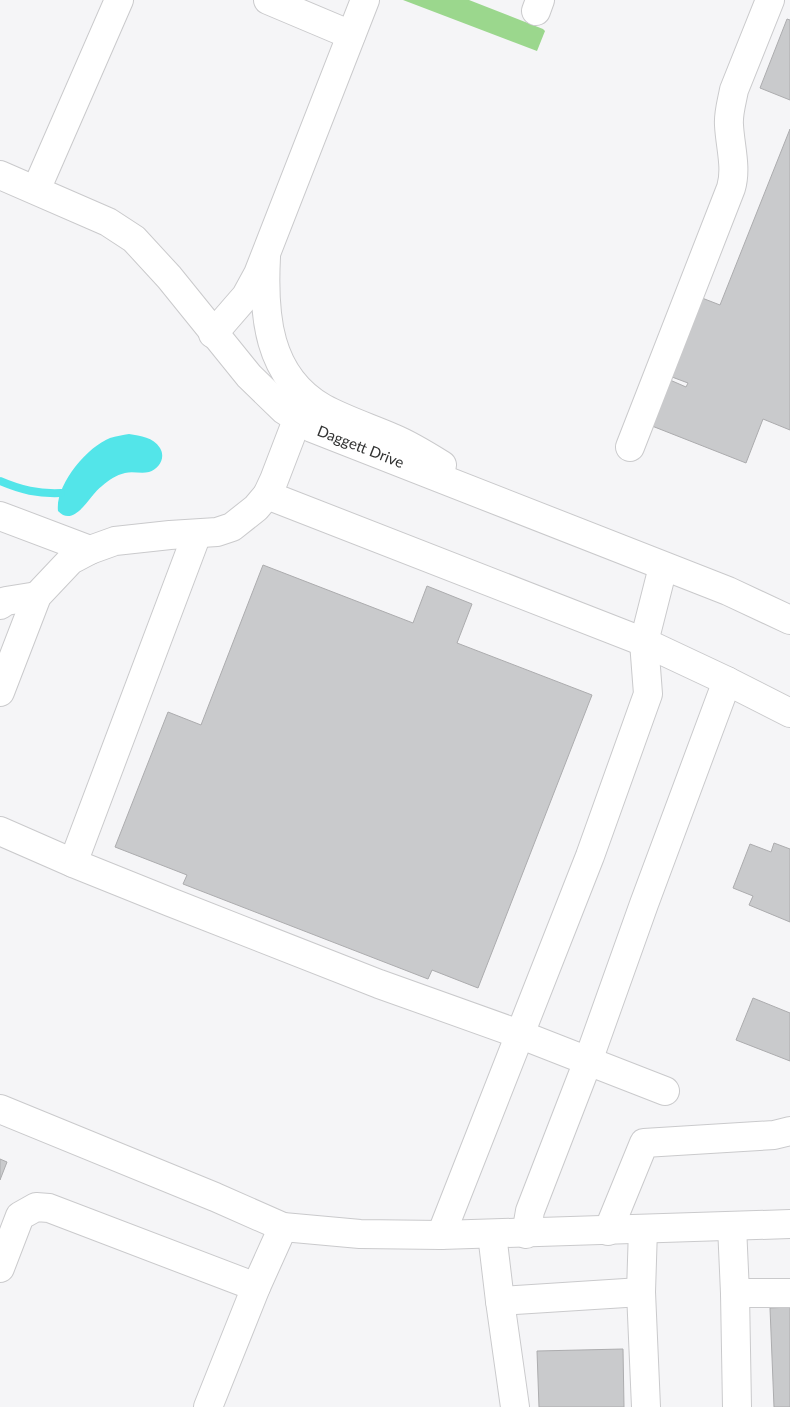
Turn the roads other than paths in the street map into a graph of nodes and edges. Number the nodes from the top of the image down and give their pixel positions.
1 (119, 0) edge
2 (268, 0) edge
3 (365, 0) edge
4 (770, 0) edge
5 (351, 35) junction
6 (0, 175) edge
7 (36, 190) junction
8 (266, 257) junction
9 (213, 334) junction
10 (297, 420) junction
11 (630, 447) dead end
12 (267, 495) junction
13 (0, 516) edge
14 (538, 517) junction
15 (197, 534) junction
16 (90, 550) junction
17 (664, 567) junction
18 (37, 596) junction
19 (0, 605) edge
20 (790, 620) edge
21 (644, 642) junction
22 (727, 681) junction
23 (0, 692) edge
24 (790, 712) edge
25 (0, 831) edge
26 (73, 863) junction
27 (519, 1034) junction
28 (588, 1062) junction
29 (665, 1091) dead end
30 (0, 1109) edge
31 (790, 1131) edge
32 (790, 1224) edge
33 (732, 1226) junction
34 (283, 1227) junction
35 (643, 1229) junction
36 (608, 1231) junction
37 (492, 1234) junction
38 (526, 1234) junction
39 (440, 1235) junction
40 (0, 1268) edge
41 (256, 1287) junction
42 (641, 1292) junction
43 (790, 1293) edge
44 (735, 1294) junction
45 (500, 1301) junction
46 (208, 1407) edge
47 (515, 1407) edge
48 (646, 1407) edge
49 (737, 1407) edge

1 - 7 street
2 - 5 street
3 - 5 street
4 - 11 street
5 - 8 street
6 - 7 street, Daggett Drive
7 - 9 street, Daggett Drive
8 - 9 street
8 - 14 street
9 - 10 street, Daggett Drive
10 - 12 street
10 - 14 street, Daggett Drive
12 - 15 street
12 - 21 street
13 - 16 street
14 - 17 street, Daggett Drive
15 - 16 street
15 - 26 street
16 - 18 street
17 - 20 street, Daggett Drive
17 - 21 street
18 - 19 street
18 - 23 street
21 - 22 street
21 - 27 street
22 - 24 street
22 - 28 street
25 - 26 street
26 - 27 street
27 - 28 street
27 - 39 street
28 - 29 street
28 - 38 street
30 - 34 street
31 - 36 street
32 - 33 street
33 - 35 street
33 - 44 street
34 - 39 street
34 - 41 street
35 - 36 street
35 - 42 street
36 - 38 street
37 - 38 street
37 - 39 street
37 - 45 street
40 - 41 street
41 - 46 street
42 - 45 street
42 - 48 street
43 - 44 street
44 - 49 street
45 - 47 street

